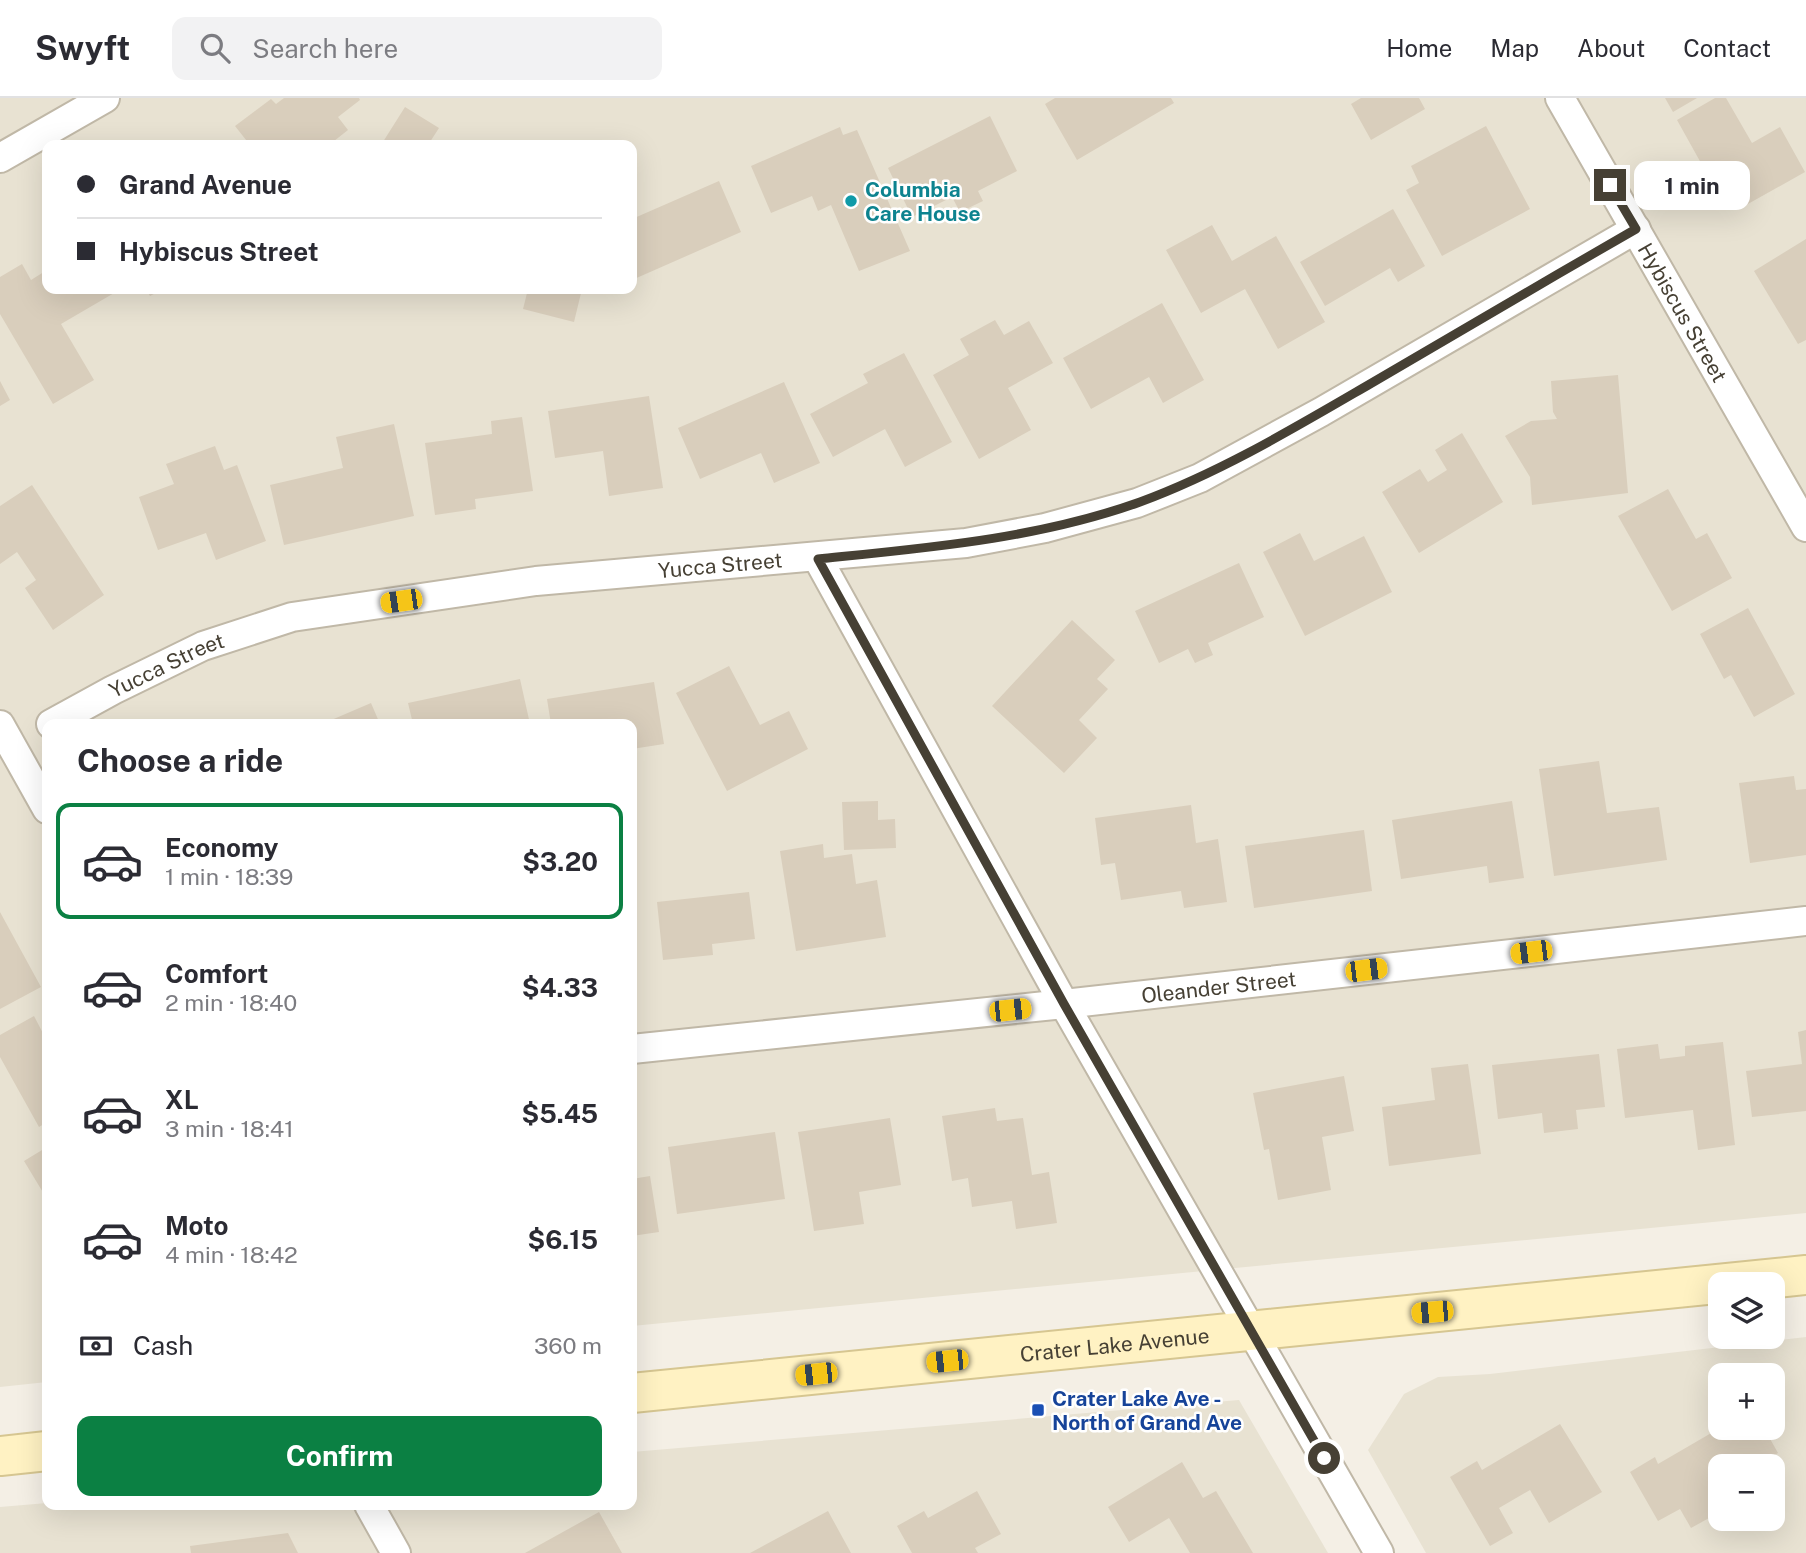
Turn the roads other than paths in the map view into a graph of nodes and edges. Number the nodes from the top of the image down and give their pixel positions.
1 (105, 98) edge
2 (1560, 98) edge
3 (0, 158) edge
4 (1636, 229) junction
5 (1806, 527) edge
6 (818, 559) junction
7 (61, 719) edge
8 (42, 728) edge
9 (6, 736) edge
10 (42, 799) edge
11 (1806, 921) edge
12 (1064, 1004) junction
13 (637, 1048) edge
14 (1806, 1275) edge
15 (1250, 1331) junction
16 (637, 1392) edge
17 (42, 1452) edge
18 (0, 1456) edge
19 (372, 1510) edge
20 (396, 1553) edge
21 (1379, 1553) edge

1 - 3 street
2 - 4 street, Hybiscus Street
4 - 5 street, Hybiscus Street
4 - 6 street, Yucca Street
6 - 7 street, Yucca Street
6 - 12 street
8 - 9 street, Yucca Street
9 - 10 street
11 - 12 street, Oleander Street
12 - 13 street, Oleander Street
12 - 15 street
14 - 15 main road, Crater Lake Avenue
15 - 16 main road, Crater Lake Avenue
15 - 21 street
17 - 18 main road
19 - 20 street

